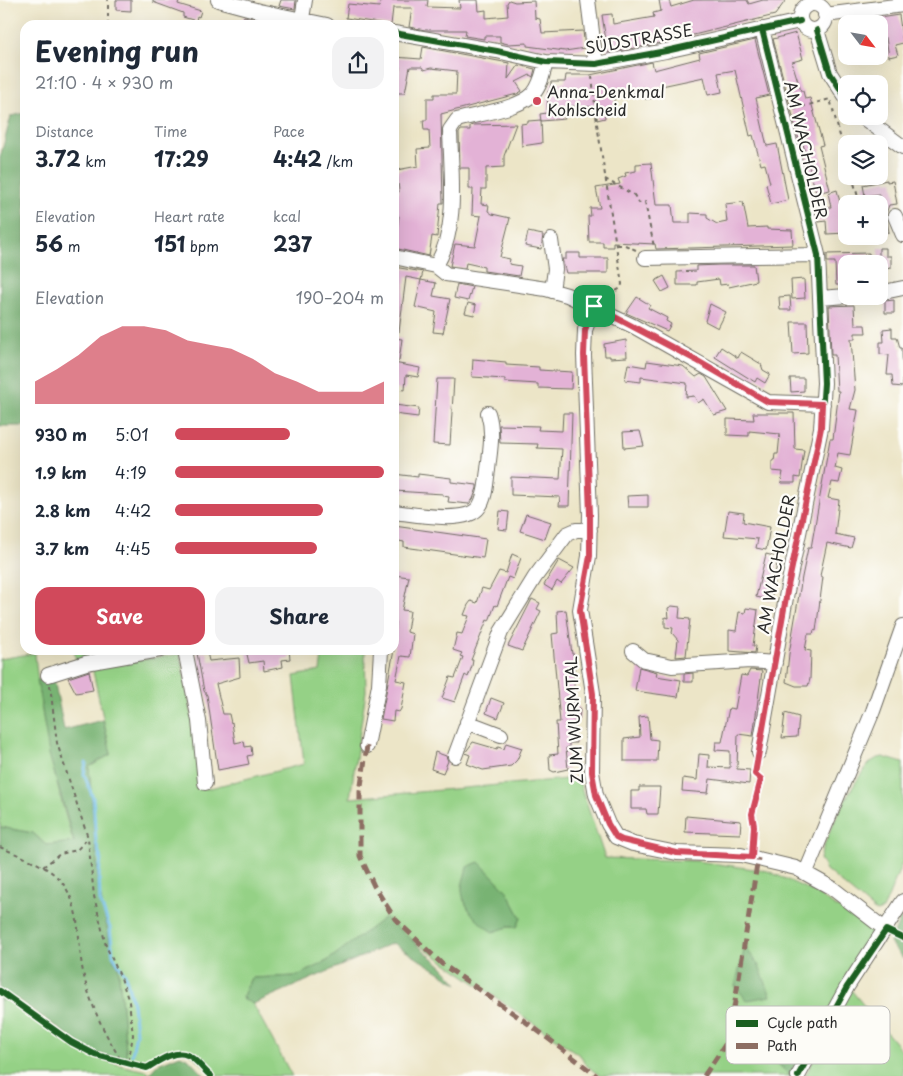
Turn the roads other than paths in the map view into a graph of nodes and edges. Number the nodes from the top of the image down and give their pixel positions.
1 (218, 0) edge
2 (305, 0) edge
3 (588, 0) edge
4 (807, 3) edge
5 (903, 5) edge
6 (826, 15) junction
7 (293, 20) edge
8 (301, 20) edge
9 (800, 21) junction
10 (762, 29) junction
11 (817, 30) junction
12 (399, 34) edge
13 (546, 62) junction
14 (596, 64) junction
15 (838, 86) edge
16 (873, 125) edge
17 (903, 147) edge
18 (895, 216) dead end
19 (903, 235) edge
20 (551, 240) dead end
21 (818, 255) junction
22 (399, 258) edge
23 (652, 258) road end
24 (436, 266) junction
25 (903, 288) edge
26 (552, 291) junction
27 (888, 291) edge
28 (838, 297) edge
29 (821, 298) junction
30 (594, 306) junction
31 (822, 404) junction
32 (488, 413) dead end
33 (399, 512) edge
34 (590, 530) junction
35 (903, 626) edge
36 (633, 651) dead end
37 (132, 655) edge
38 (186, 655) edge
39 (381, 655) edge
40 (775, 663) junction
41 (48, 676) road end
42 (467, 722) junction
43 (501, 735) dead end
44 (367, 746) dead end
45 (759, 752) road end
46 (455, 756) dead end
47 (205, 783) dead end
48 (806, 872) junction
49 (903, 901) edge
50 (886, 930) junction
51 (837, 1006) edge
52 (805, 1064) edge
53 (798, 1076) edge

1 - 7 street
2 - 8 street
3 - 14 street
4 - 6 street
4 - 9 street
5 - 6 street
6 - 11 street
9 - 10 street, SÜDSTRASSE
9 - 11 street
10 - 14 street, SÜDSTRASSE
10 - 21 street, AM WACHOLDER
11 - 15 street
12 - 13 street, SÜDSTRASSE
13 - 14 street, SÜDSTRASSE
13 - 24 street
16 - 17 street
18 - 19 street
20 - 26 street
21 - 23 street
21 - 29 street, AM WACHOLDER
22 - 24 street
24 - 26 street
25 - 27 street
26 - 30 street
28 - 29 street
29 - 31 street, AM WACHOLDER
30 - 31 street
30 - 34 street, ZUM WURMTAL
31 - 40 street, AM WACHOLDER
32 - 33 street
34 - 42 street
34 - 48 street, ZUM WURMTAL
35 - 48 street
36 - 40 street
37 - 41 street
38 - 47 street
39 - 44 street
40 - 45 street, AM WACHOLDER
42 - 43 street
42 - 46 street
48 - 50 street, ZUM WURMTAL
49 - 50 street
50 - 51 street
52 - 53 street

